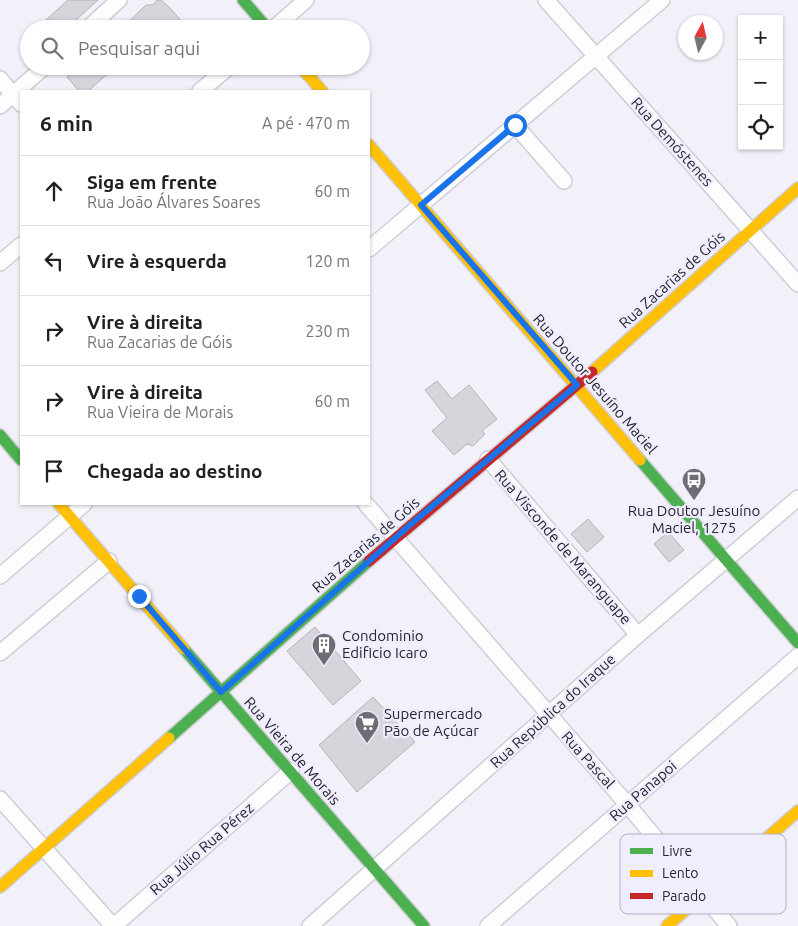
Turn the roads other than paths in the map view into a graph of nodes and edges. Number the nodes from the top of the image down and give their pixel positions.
1 (119, 0) edge
2 (243, 0) edge
3 (306, 0) edge
4 (546, 0) edge
5 (662, 0) edge
6 (97, 20) edge
7 (260, 20) edge
8 (283, 20) edge
9 (596, 57) junction
10 (37, 75) edge
11 (219, 75) edge
12 (308, 75) edge
13 (0, 79) edge
14 (25, 90) edge
15 (201, 90) edge
16 (321, 90) edge
17 (17, 99) edge
18 (0, 106) edge
19 (515, 125) junction
20 (370, 146) edge
21 (564, 181) dead end
22 (798, 188) edge
23 (421, 205) junction
24 (750, 230) junction
25 (20, 246) edge
26 (370, 248) edge
27 (0, 263) edge
28 (798, 284) edge
29 (577, 385) junction
30 (0, 435) edge
31 (20, 459) edge
32 (488, 459) junction
33 (798, 498) edge
34 (60, 505) edge
35 (83, 505) edge
36 (367, 505) edge
37 (70, 516) junction
38 (396, 538) junction
39 (725, 560) junction
40 (109, 561) junction
41 (0, 576) edge
42 (638, 635) junction
43 (798, 643) edge
44 (0, 653) edge
45 (798, 656) edge
46 (221, 692) junction
47 (548, 716) junction
48 (291, 771) junction
49 (0, 799) edge
50 (627, 804) junction
51 (796, 816) edge
52 (652, 834) edge
53 (775, 834) edge
54 (44, 848) junction
55 (375, 869) junction
56 (0, 887) edge
57 (680, 914) edge
58 (720, 914) edge
59 (113, 926) edge
60 (310, 926) edge
61 (424, 926) edge
62 (488, 926) edge
63 (666, 926) edge
64 (730, 926) edge

1 - 6 street
2 - 7 street
3 - 8 street
4 - 9 street, Rua Demóstenes
5 - 9 street
9 - 19 street
9 - 24 street, Rua Demóstenes
10 - 14 street
11 - 15 street
12 - 16 street
13 - 17 street
17 - 18 street
19 - 21 street
19 - 23 street
20 - 23 street, Rua Doutor Jesuíno Maciel
22 - 24 street, Rua Zacarias de Góis
23 - 26 street
23 - 29 street, Rua Doutor Jesuíno Maciel
24 - 28 street, Rua Demóstenes
24 - 29 street, Rua Zacarias de Góis
25 - 27 street
29 - 32 street, Rua Zacarias de Góis
29 - 39 street, Rua Doutor Jesuíno Maciel
30 - 31 street
32 - 38 street, Rua Zacarias de Góis
32 - 42 street, Rua Visconde de Maranguape
33 - 39 street, Rua República do Iraque
34 - 37 street, Rua Vieira de Morais
35 - 37 street
36 - 38 street, Rua Pascal
37 - 40 street, Rua Vieira de Morais
37 - 41 street
38 - 46 street, Rua Zacarias de Góis
38 - 47 street, Rua Pascal
39 - 42 street, Rua República do Iraque
39 - 43 street, Rua Doutor Jesuíno Maciel
40 - 44 street
40 - 46 street, Rua Vieira de Morais
42 - 47 street, Rua República do Iraque
45 - 50 street, Rua Panapoi
46 - 48 street, Rua Vieira de Morais
46 - 54 street, Rua Zacarias de Góis
47 - 50 street, Rua Pascal
47 - 55 street, Rua República do Iraque
48 - 55 street, Rua Vieira de Morais
48 - 59 street, Rua Júlio Rua Pérez
49 - 54 street
50 - 52 street, Rua Pascal
50 - 62 street, Rua Panapoi
51 - 53 street
54 - 56 street, Rua Zacarias de Góis
54 - 59 street
55 - 60 street, Rua República do Iraque
55 - 61 street, Rua Vieira de Morais
57 - 63 street
58 - 64 street, Rua Pascal

